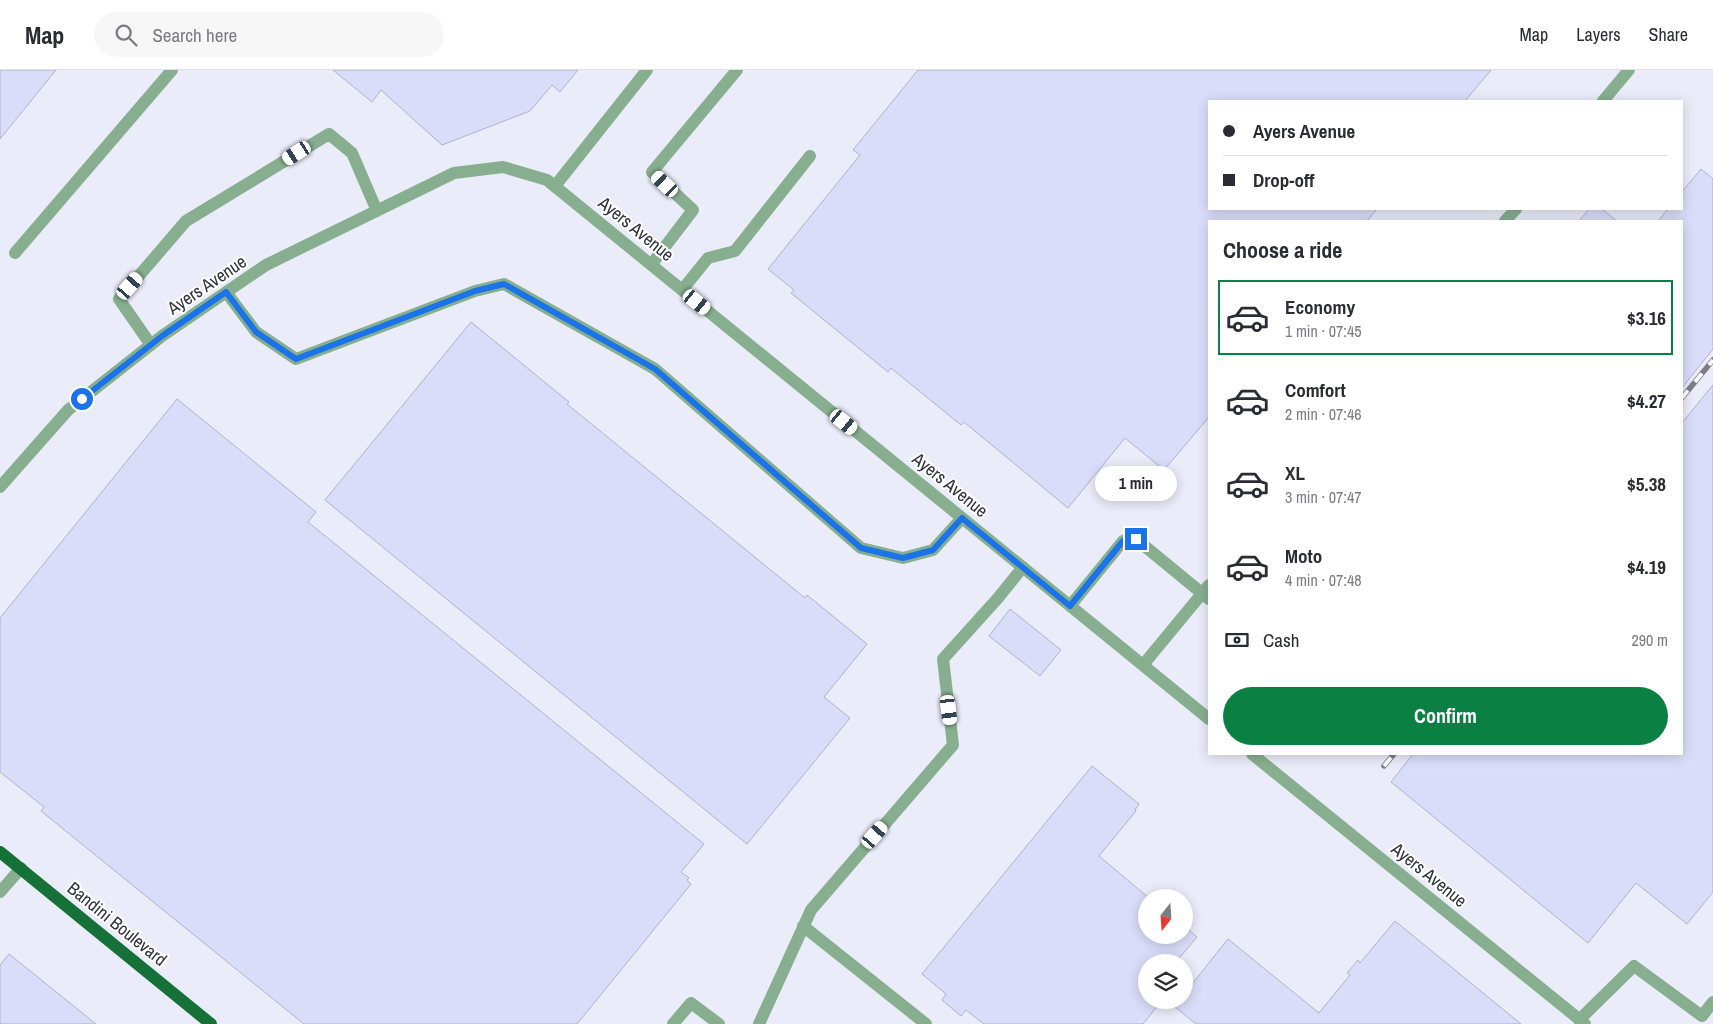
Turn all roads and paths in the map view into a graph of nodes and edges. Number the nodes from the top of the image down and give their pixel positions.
1 (172, 70) edge
2 (647, 70) edge
3 (737, 70) edge
4 (1629, 70) edge
5 (1604, 100) edge
6 (810, 156) dead end
7 (554, 186) junction
8 (1515, 210) edge
9 (377, 211) junction
10 (1506, 220) edge
11 (15, 253) dead end
12 (651, 265) junction
13 (682, 290) junction
14 (226, 292) junction
15 (151, 345) junction
16 (0, 487) edge
17 (962, 518) junction
18 (1023, 567) junction
19 (1206, 592) edge
20 (1070, 606) junction
21 (1143, 665) junction
22 (1208, 718) edge
23 (1253, 755) edge
24 (0, 852) edge
25 (21, 868) junction
26 (0, 892) edge
27 (803, 926) junction
28 (1713, 1002) edge
29 (1582, 1022) edge
30 (211, 1024) edge
31 (673, 1024) edge
32 (719, 1024) edge
33 (759, 1024) edge
34 (926, 1024) edge

1 - 11 street
2 - 7 street
3 - 12 street
4 - 5 street
6 - 13 street
7 - 9 street, Ayers Avenue
7 - 12 street, Ayers Avenue
8 - 10 street
9 - 14 street, Ayers Avenue
9 - 15 street
12 - 13 street, Ayers Avenue
13 - 17 street, Ayers Avenue
14 - 15 street, Ayers Avenue
14 - 17 street
15 - 16 street, Ayers Avenue
17 - 18 street, Ayers Avenue
18 - 20 street, Ayers Avenue
18 - 27 street
19 - 20 street
19 - 21 street
20 - 21 street, Ayers Avenue
21 - 22 street, Ayers Avenue
23 - 29 street, Ayers Avenue
24 - 25 main road, Bandini Boulevard
25 - 26 street
25 - 30 main road, Bandini Boulevard
27 - 33 street
27 - 34 street
28 - 29 street
31 - 32 street

